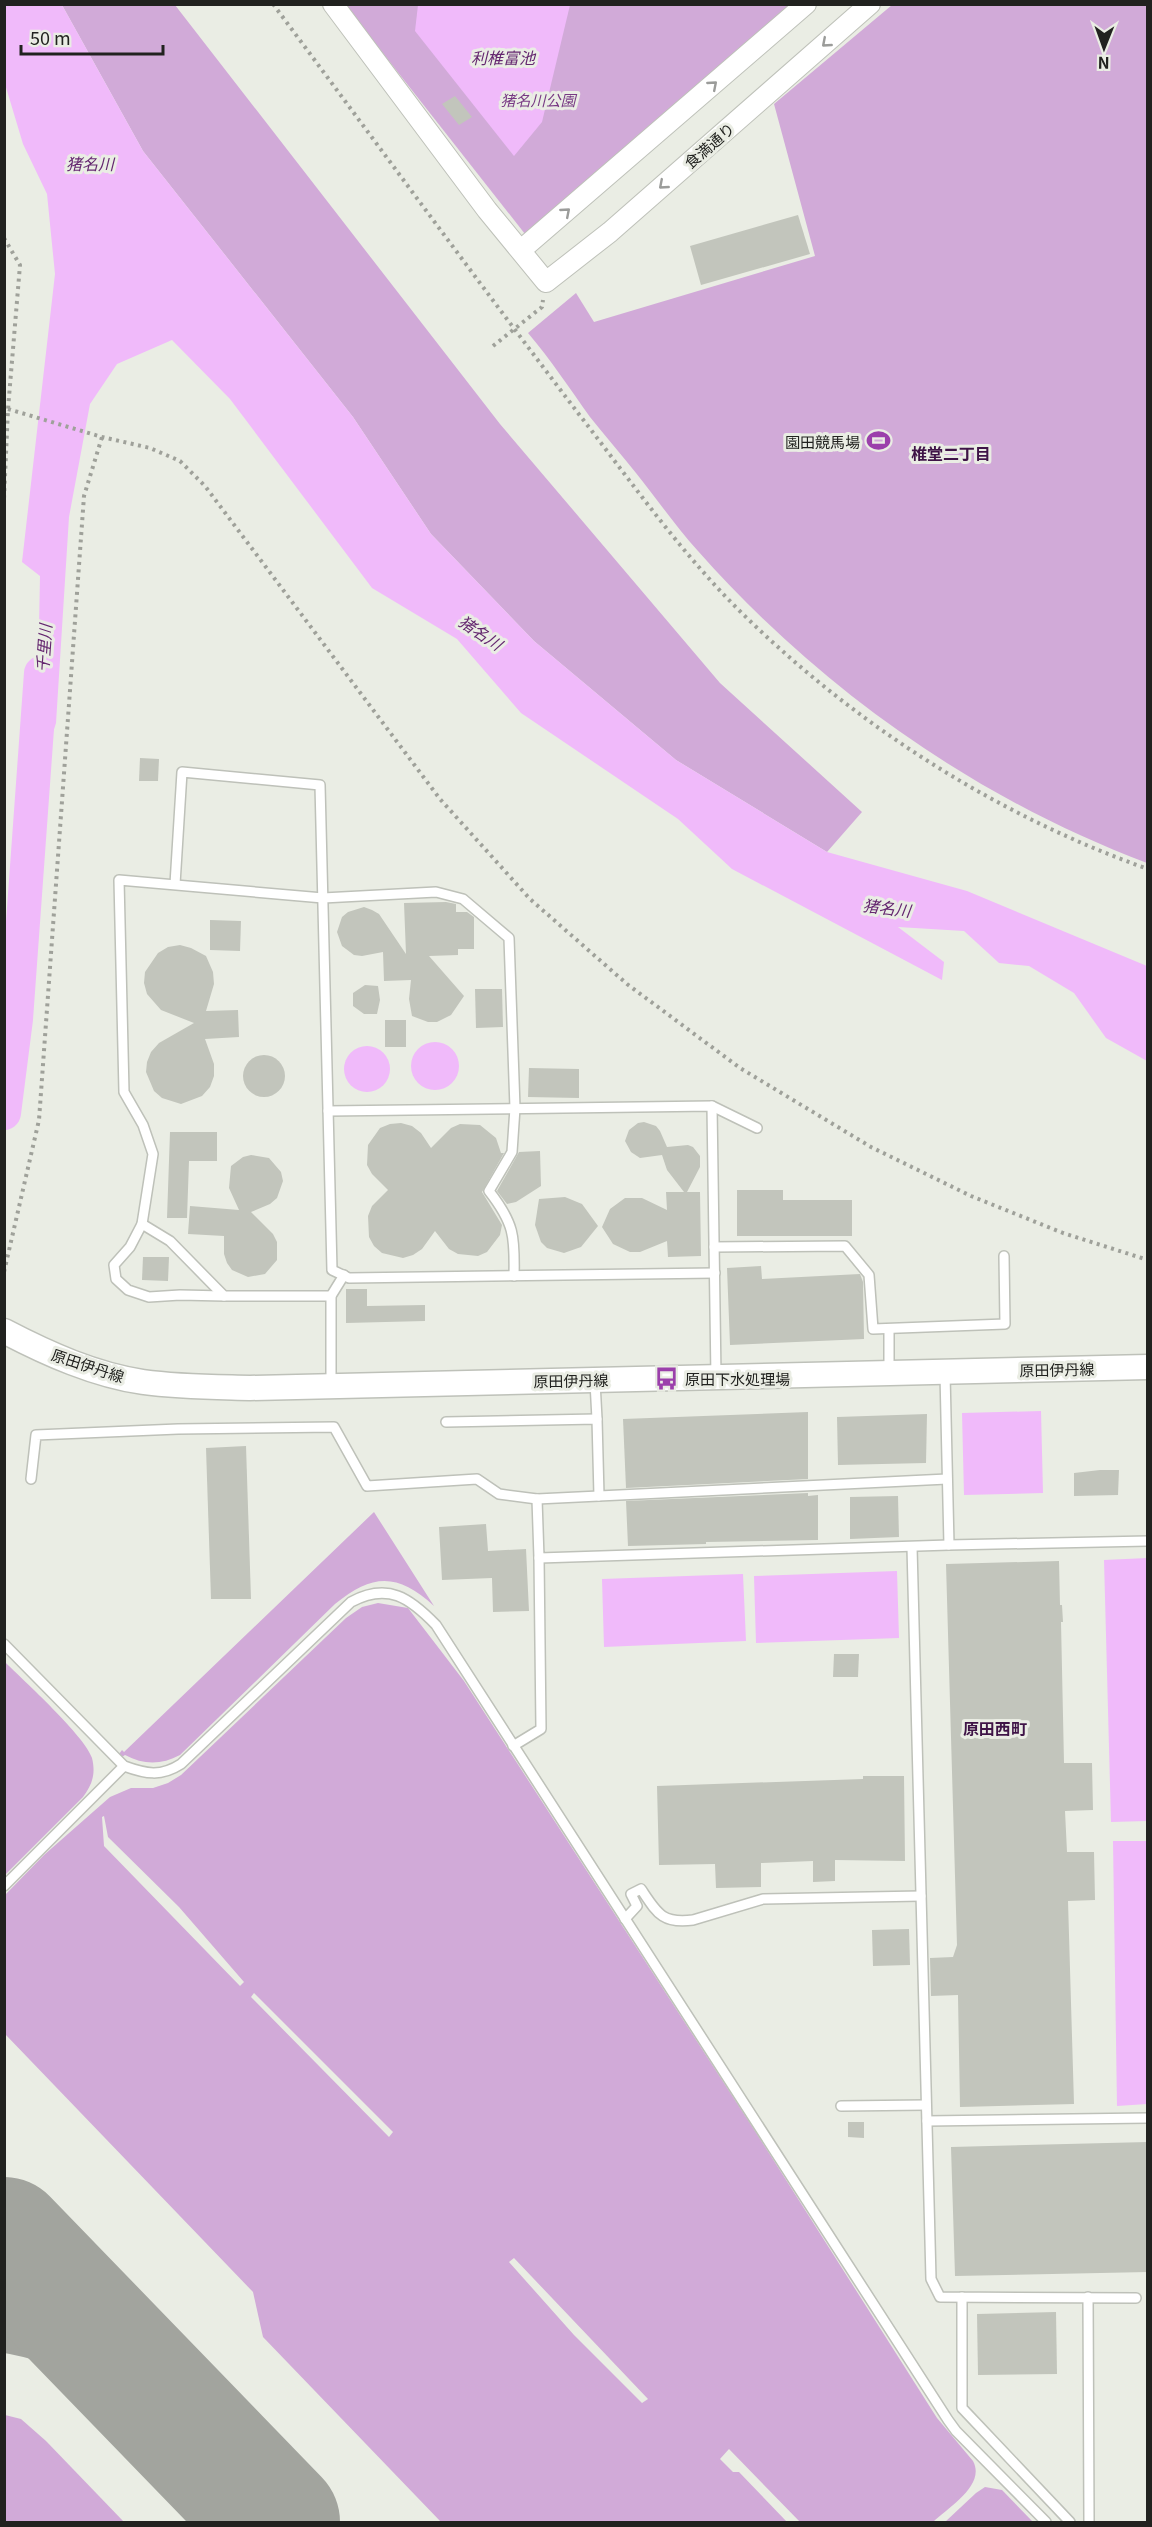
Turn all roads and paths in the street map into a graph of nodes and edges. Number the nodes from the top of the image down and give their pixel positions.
1 (273, 4) edge
2 (333, 4) edge
3 (806, 4) edge
4 (870, 4) edge
5 (4, 238) edge
6 (521, 250) junction
7 (542, 307) dead end
8 (514, 328) junction
9 (493, 346) dead end
10 (8, 409) junction
11 (102, 437) junction
12 (4, 499) edge
13 (1148, 869) edge
14 (175, 884) junction
15 (323, 898) junction
16 (712, 1106) junction
17 (515, 1108) junction
18 (328, 1111) junction
19 (757, 1128) dead end
20 (142, 1224) junction
21 (714, 1247) junction
22 (1004, 1256) dead end
23 (1148, 1260) edge
24 (4, 1272) edge
25 (715, 1274) junction
26 (344, 1275) junction
27 (514, 1276) junction
28 (224, 1296) junction
29 (331, 1296) junction
30 (889, 1329) junction
31 (4, 1331) edge
32 (1148, 1367) edge
33 (945, 1372) junction
34 (889, 1373) junction
35 (716, 1377) junction
36 (595, 1379) junction
37 (331, 1385) junction
38 (597, 1419) junction
39 (446, 1422) dead end
40 (32, 1479) dead end
41 (947, 1479) junction
42 (599, 1496) junction
43 (537, 1499) junction
44 (1148, 1541) edge
45 (949, 1545) junction
46 (912, 1547) junction
47 (538, 1558) junction
48 (4, 1644) edge
49 (513, 1746) junction
50 (124, 1766) junction
51 (4, 1886) edge
52 (921, 1896) junction
53 (625, 1919) junction
54 (926, 2105) junction
55 (841, 2106) dead end
56 (1148, 2118) edge
57 (927, 2121) junction
58 (962, 2297) junction
59 (1088, 2297) junction
60 (1136, 2298) dead end
61 (1046, 2523) edge
62 (1070, 2523) edge
63 (1089, 2523) edge

1 - 8 path
2 - 6 street
6 -> 3 street
4 -> 6 street, 食満通り
5 - 10 path
7 - 8 path
8 - 9 path
8 - 13 path
10 - 11 path
10 - 12 path
11 - 23 path
11 - 24 path
14 - 15 lane
14 - 15 lane
14 - 20 lane
15 - 17 lane
15 - 18 lane
16 - 17 lane
16 - 19 lane
16 - 21 lane
17 - 18 lane
17 - 27 lane
18 - 26 lane
20 - 28 lane
20 - 28 lane
21 - 25 lane
21 - 30 lane
22 - 30 lane
25 - 27 lane
25 - 35 lane
26 - 27 lane
26 - 29 lane
28 - 29 lane
29 - 37 lane
30 - 34 lane
31 - 37 street, 原田伊丹線
32 - 33 street, 原田伊丹線
33 - 34 street, 原田伊丹線
33 - 41 lane
34 - 35 street, 原田伊丹線
35 - 36 street, 原田伊丹線
36 - 37 street, 原田伊丹線
36 - 38 lane
38 - 39 lane
38 - 42 lane
40 - 43 lane
41 - 42 lane
41 - 45 lane
42 - 43 lane
43 - 47 lane
44 - 45 lane
45 - 46 lane
46 - 47 lane
46 - 52 lane
47 - 49 lane
48 - 50 lane
49 - 50 lane
49 - 53 lane
50 - 51 lane
52 - 53 lane
52 - 54 lane
53 - 61 lane
54 - 55 lane
54 - 57 lane
56 - 57 lane
57 - 58 lane
58 - 59 lane
58 - 62 lane
59 - 60 lane
59 - 63 lane

